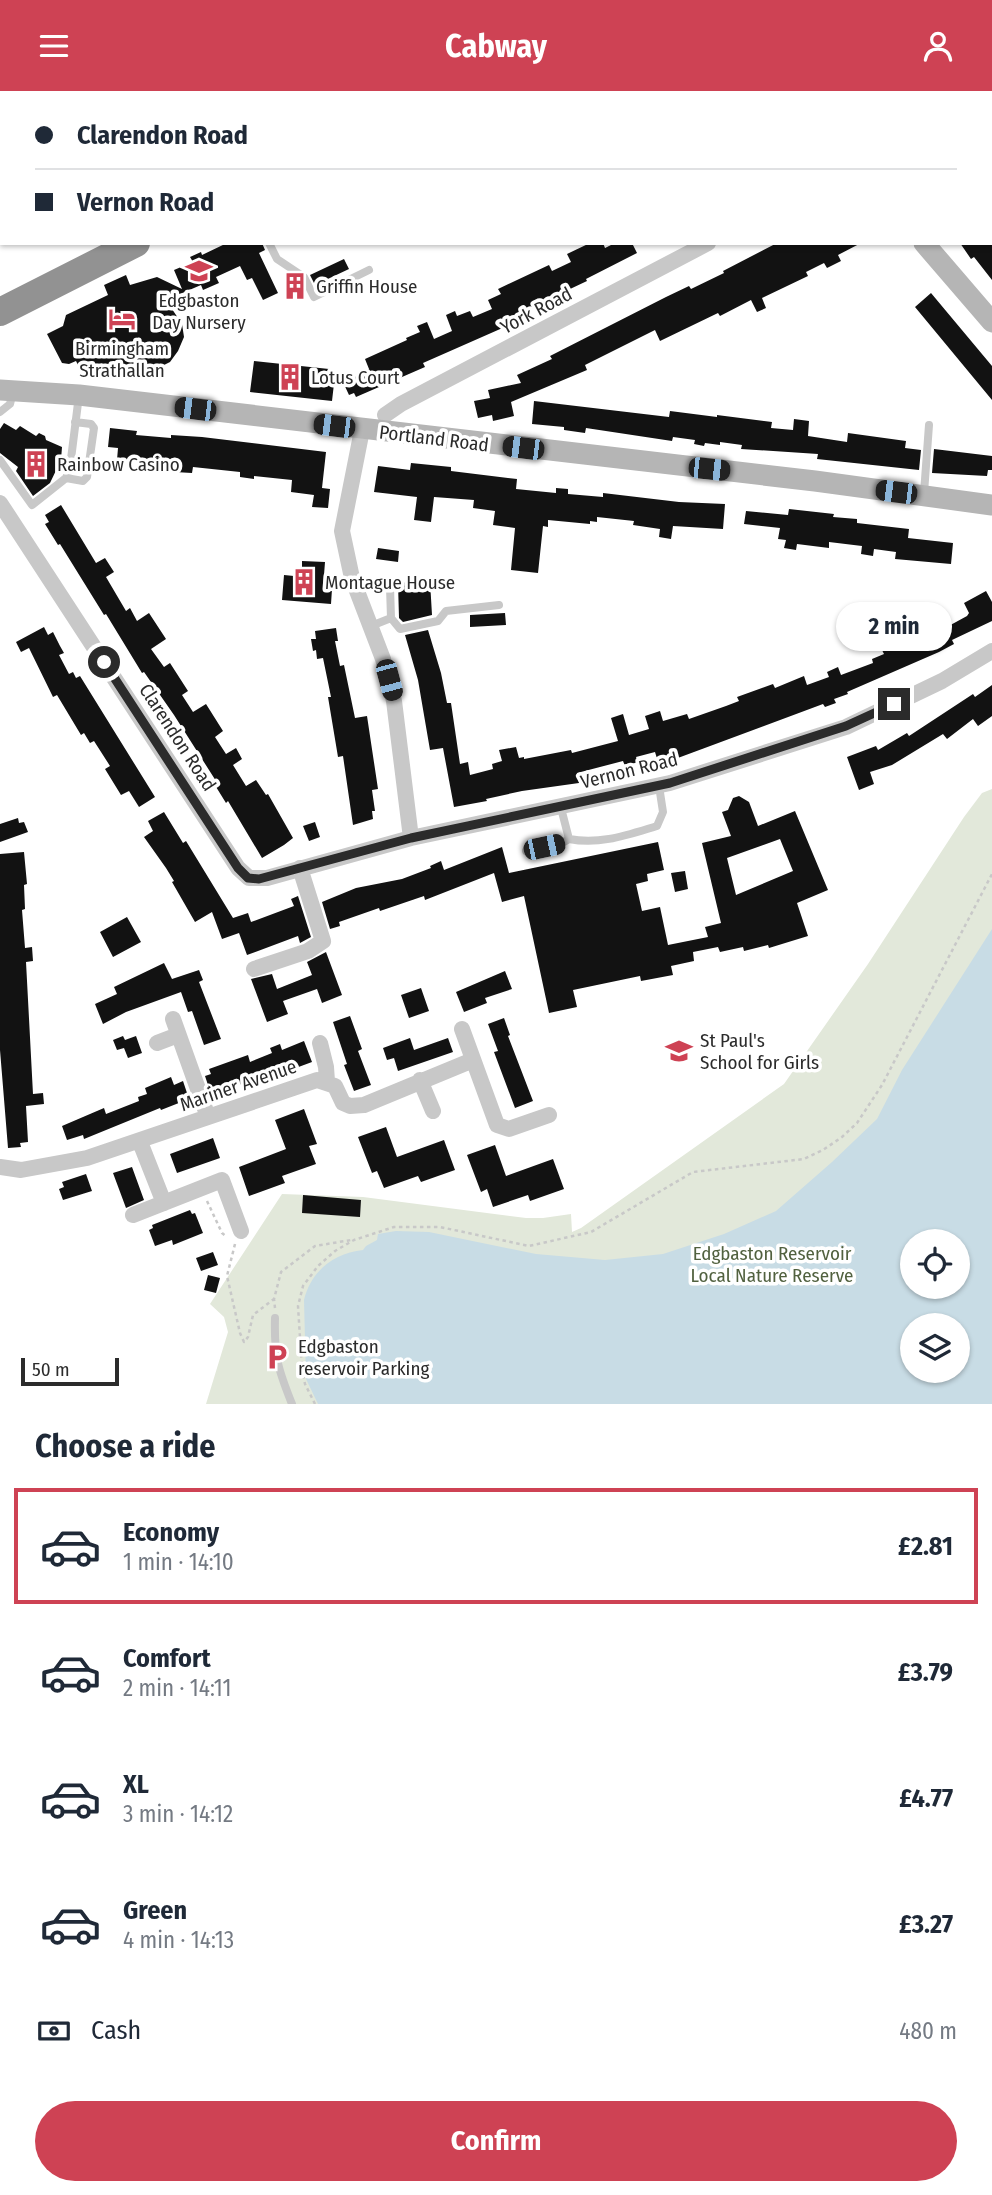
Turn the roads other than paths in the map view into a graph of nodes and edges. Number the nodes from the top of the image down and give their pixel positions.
1 (132, 245) edge
2 (270, 245) edge
3 (704, 245) edge
4 (926, 245) edge
5 (369, 270) dead end
6 (2, 310) edge
7 (989, 313) edge
8 (7, 390) edge
9 (79, 395) junction
10 (0, 412) edge
11 (385, 415) dead end
12 (75, 422) junction
13 (929, 425) dead end
14 (362, 430) junction
15 (0, 460) edge
16 (66, 478) junction
17 (923, 496) junction
18 (0, 503) edge
19 (992, 505) edge
20 (390, 587) dead end
21 (499, 605) dead end
22 (391, 618) junction
23 (371, 626) junction
24 (992, 651) edge
25 (659, 786) junction
26 (561, 808) junction
27 (411, 838) junction
28 (569, 839) junction
29 (526, 851) dead end
30 (300, 868) junction
31 (259, 879) joint
32 (254, 969) dead end
33 (173, 1019) dead end
34 (462, 1029) dead end
35 (178, 1035) junction
36 (157, 1043) dead end
37 (320, 1043) dead end
38 (473, 1060) junction
39 (420, 1080) junction
40 (327, 1081) junction
41 (433, 1111) dead end
42 (549, 1115) dead end
43 (208, 1117) junction
44 (140, 1142) junction
45 (0, 1167) edge
46 (164, 1203) junction
47 (133, 1215) dead end
48 (241, 1231) dead end
49 (275, 1318) road end
50 (292, 1404) edge

1 - 6 highway
2 - 5 lane
3 - 11 street, York Road
4 - 7 main road
8 - 9 main road, Portland Road
8 - 10 lane
9 - 12 lane
9 - 14 main road, Portland Road
12 - 16 lane
12 - 16 lane
13 - 17 lane
14 - 17 main road, Portland Road
14 - 23 street
15 - 16 lane
17 - 19 main road, Portland Road
18 - 31 street, Clarendon Road
20 - 22 lane
21 - 22 lane
22 - 23 lane
23 - 27 street
24 - 25 street, Vernon Road
25 - 26 street, Vernon Road
25 - 28 lane
26 - 27 street, Vernon Road
26 - 28 lane
27 - 30 street, Vernon Road
28 - 29 lane
30 - 31 street, Vernon Road
30 - 32 street
33 - 35 street
34 - 38 street
35 - 36 street
35 - 43 street
37 - 40 street
38 - 39 street, Mariner Avenue
38 - 42 street
39 - 40 street, Mariner Avenue
39 - 41 street
40 - 43 street, Mariner Avenue
43 - 44 street, Mariner Avenue
44 - 45 street, Mariner Avenue
44 - 46 street
46 - 47 street
46 - 48 street
49 - 50 lane

